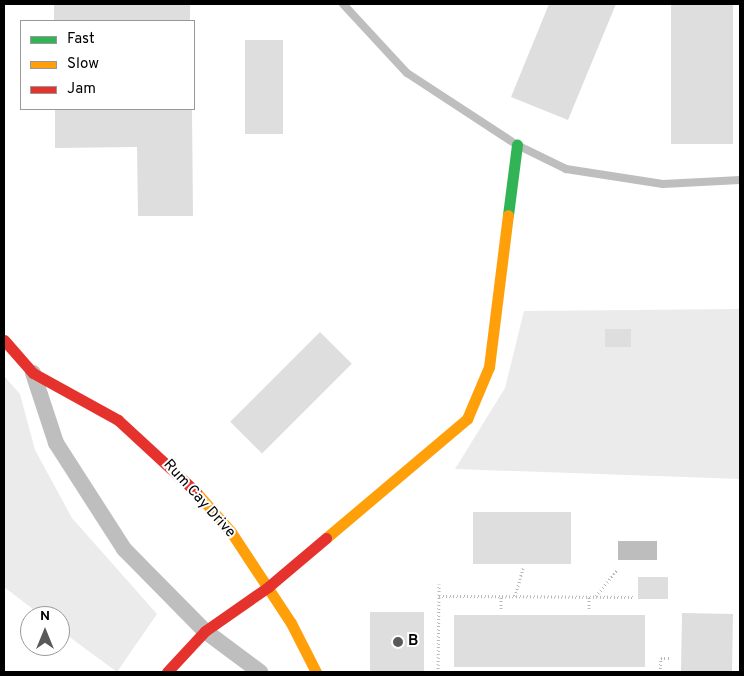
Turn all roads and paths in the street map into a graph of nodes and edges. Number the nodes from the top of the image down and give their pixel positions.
1 (343, 4) edge
2 (516, 145) junction
3 (740, 180) edge
4 (4, 340) edge
5 (33, 373) junction
6 (523, 568) dead end
7 (617, 570) dead end
8 (439, 584) dead end
9 (268, 587) junction
10 (439, 596) junction
11 (501, 596) junction
12 (515, 596) junction
13 (589, 597) junction
14 (595, 597) junction
15 (635, 597) dead end
16 (501, 609) dead end
17 (589, 610) dead end
18 (205, 631) junction
19 (669, 658) dead end
20 (167, 672) edge
21 (260, 672) edge
22 (316, 672) edge
23 (438, 672) edge
24 (660, 672) edge

1 - 2 lane
2 - 3 lane
2 - 9 street
4 - 5 street, Rum Cay Drive
5 - 9 street, Rum Cay Drive
5 - 18 street, Rum Cay Drive
6 - 12 path
7 - 14 path
8 - 10 path
9 - 18 street
9 - 22 street, Rum Cay Drive
10 - 11 path
10 - 23 path
11 - 12 path
11 - 16 path
12 - 13 path
13 - 14 path
13 - 17 path
14 - 15 path
18 - 20 street
18 - 21 street, Rum Cay Drive
19 - 24 path

